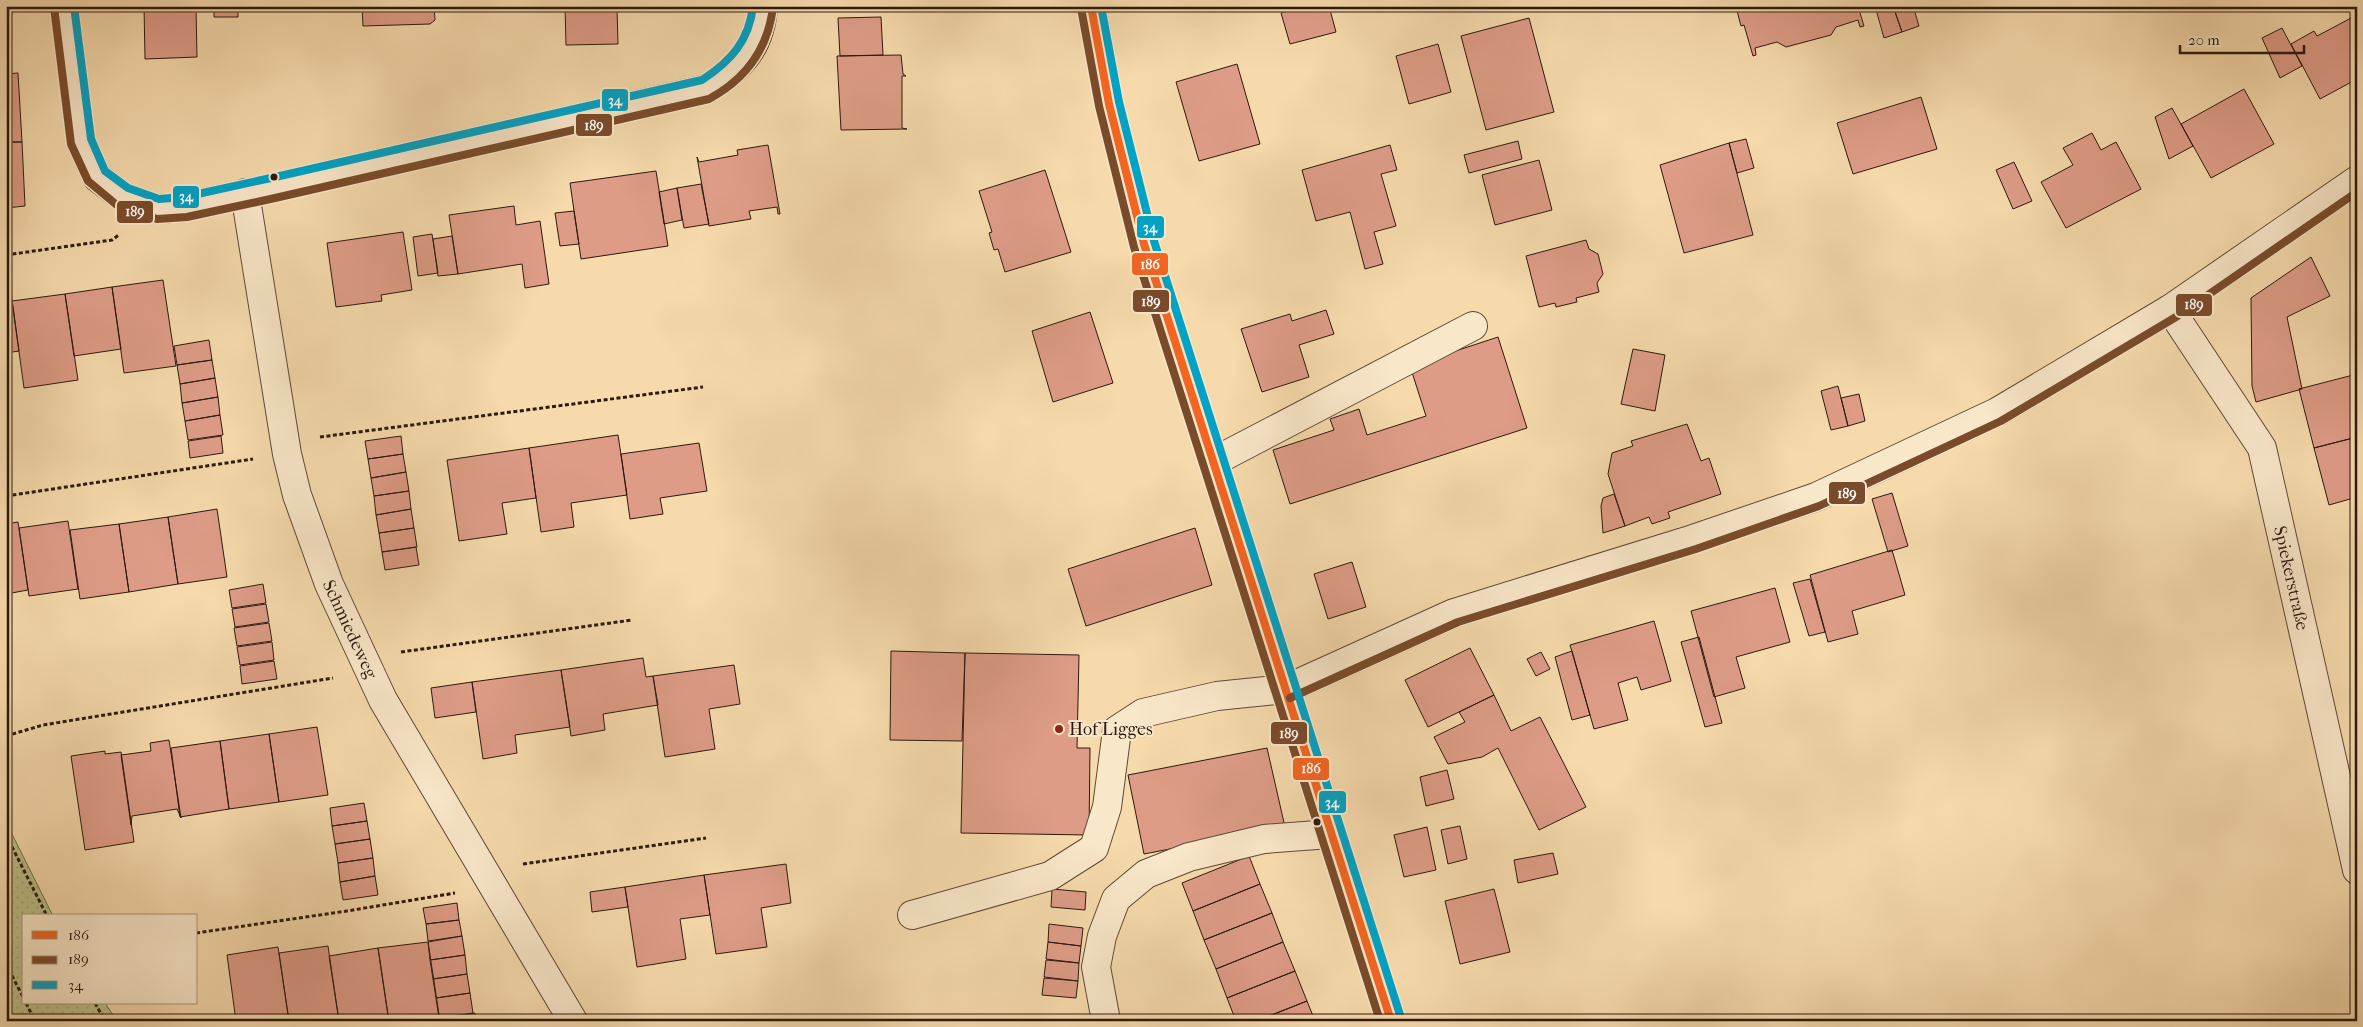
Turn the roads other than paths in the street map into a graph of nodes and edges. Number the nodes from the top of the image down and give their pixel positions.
1 (64, 6) edge
2 (763, 6) edge
3 (1091, 6) edge
4 (2357, 180) edge
5 (245, 193) junction
6 (2170, 309) junction
7 (1473, 326) dead end
8 (1214, 462) junction
9 (1286, 689) junction
10 (1330, 834) junction
11 (2357, 870) edge
12 (912, 915) dead end
13 (573, 1021) edge
14 (1106, 1021) edge
15 (1390, 1021) edge

1 - 5 street
2 - 5 street
3 - 8 street
4 - 6 street
5 - 13 street, Schmiedeweg
6 - 9 street
6 - 11 street, Spiekerstraße
7 - 8 street
8 - 9 street
9 - 10 street
9 - 12 street
10 - 14 street
10 - 15 street

